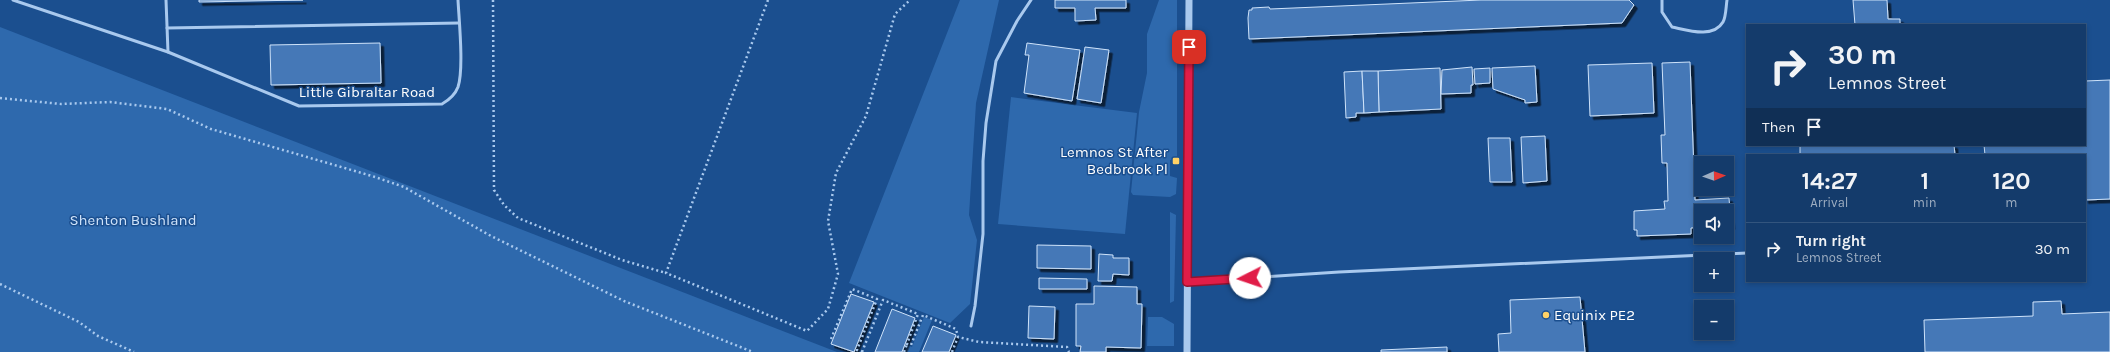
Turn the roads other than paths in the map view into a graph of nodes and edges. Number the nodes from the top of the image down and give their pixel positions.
1 (13, 0) edge
2 (166, 0) edge
3 (458, 0) edge
4 (1031, 0) edge
5 (1189, 0) edge
6 (1662, 0) edge
7 (1727, 0) edge
8 (459, 23) junction
9 (167, 28) junction
10 (168, 52) junction
11 (1746, 253) edge
12 (1187, 282) junction
13 (971, 326) dead end
14 (1187, 352) edge

1 - 10 lane, Little Gibraltar Road
2 - 9 lane
3 - 8 lane, Little Gibraltar Road
4 - 13 lane
5 - 12 street
6 - 7 lane
8 - 9 lane
8 - 10 lane, Little Gibraltar Road
9 - 10 lane
11 - 12 lane
12 - 14 street

